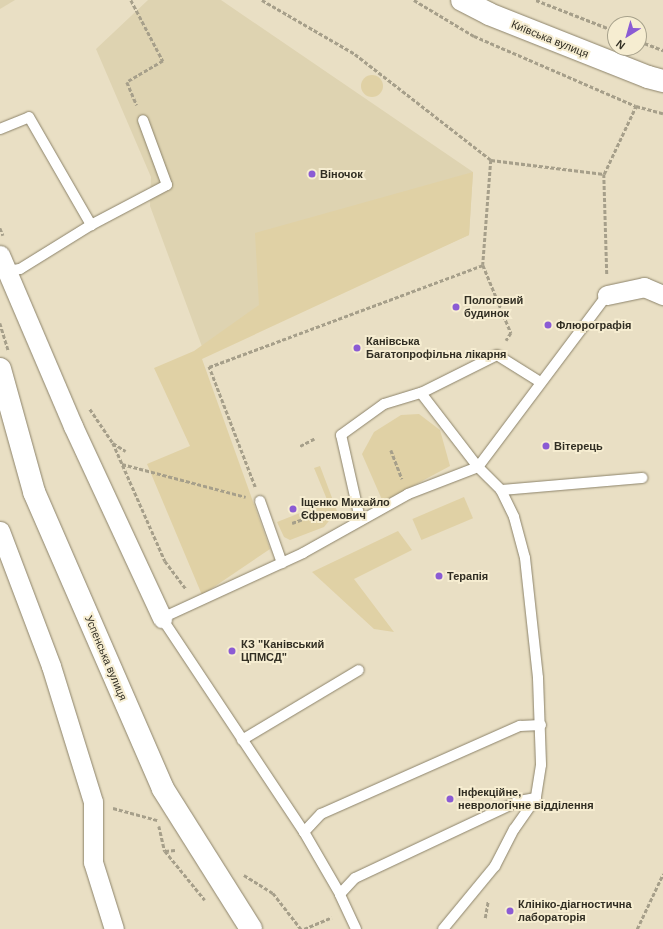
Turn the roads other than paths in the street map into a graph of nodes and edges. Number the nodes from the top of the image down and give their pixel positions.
1 (462, 0) edge
2 (663, 81) edge
3 (143, 120) road end
4 (0, 129) edge
5 (91, 225) junction
6 (9, 265) edge
7 (607, 295) joint
8 (663, 295) edge
9 (0, 369) edge
10 (540, 382) junction
11 (421, 393) junction
12 (478, 467) junction
13 (642, 478) dead end
14 (501, 490) junction
15 (260, 501) road end
16 (360, 519) junction
17 (0, 531) edge
18 (282, 563) junction
19 (162, 618) junction
20 (359, 670) dead end
21 (541, 725) junction
22 (242, 740) junction
23 (536, 798) junction
24 (304, 832) junction
25 (340, 894) junction
26 (114, 929) edge
27 (251, 929) edge
28 (356, 929) edge
29 (443, 929) edge

1 - 2 street, Київська вулиця
3 - 5 lane
4 - 5 lane
5 - 6 lane
6 - 19 street
7 - 8 street
7 - 10 lane
9 - 27 street, Успенська вулиця
10 - 11 lane
10 - 12 lane
11 - 12 lane
11 - 16 lane
12 - 14 lane
12 - 16 lane
13 - 14 lane
14 - 21 lane
15 - 18 lane
16 - 18 lane
17 - 26 street
18 - 19 lane
19 - 22 lane
20 - 22 lane
21 - 23 lane
21 - 24 lane
22 - 24 lane
23 - 25 lane
23 - 29 lane
24 - 25 lane
25 - 28 lane

